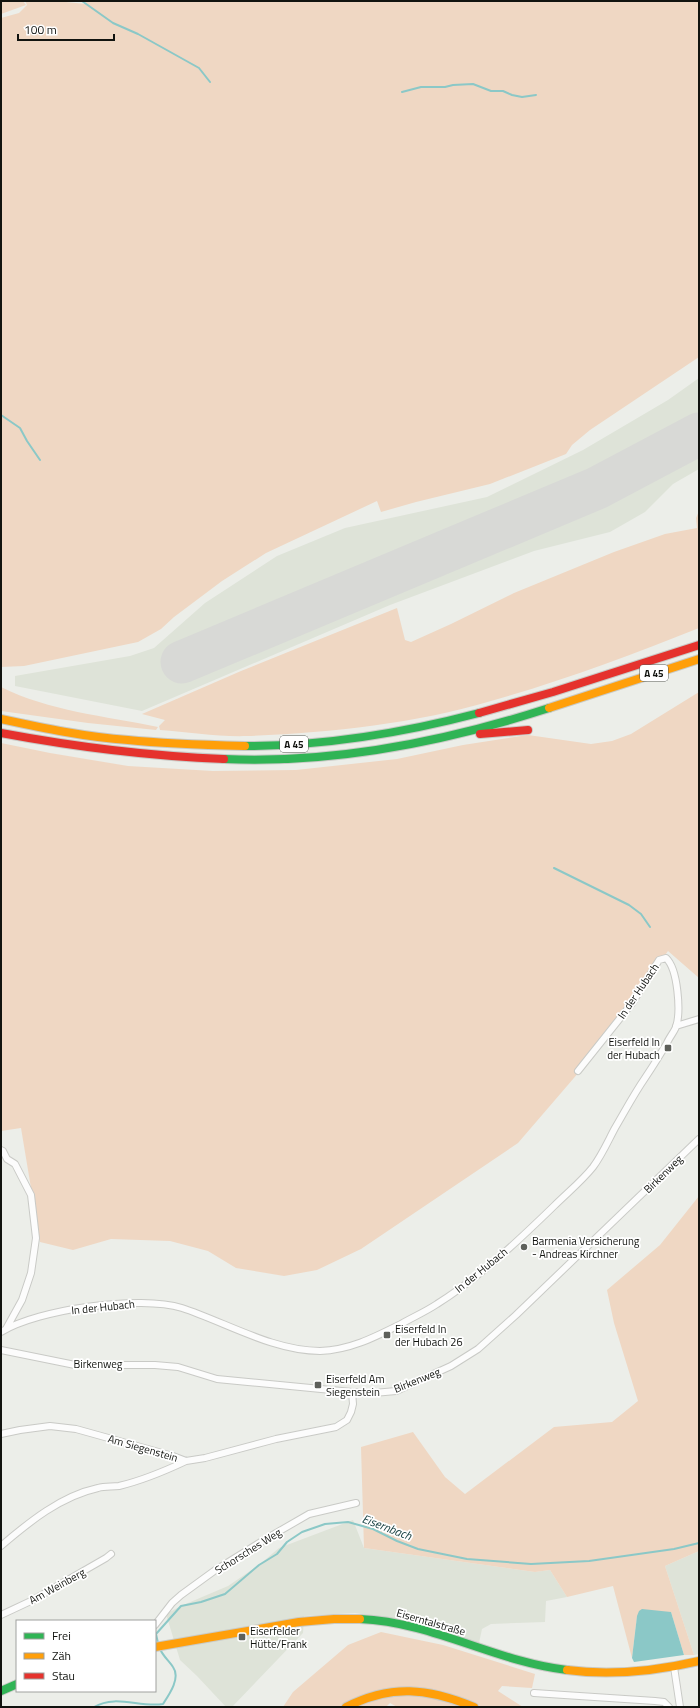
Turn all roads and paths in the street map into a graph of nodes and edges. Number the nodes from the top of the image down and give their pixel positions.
1 (699, 639) edge
2 (699, 645) edge
3 (661, 656) junction
4 (699, 659) edge
5 (1, 719) edge
6 (528, 730) dead end
7 (1, 734) edge
8 (451, 736) junction
9 (699, 1019) edge
10 (676, 1026) junction
11 (578, 1071) dead end
12 (699, 1139) edge
13 (1, 1150) edge
14 (4, 1160) edge
15 (4, 1330) edge
16 (1, 1350) edge
17 (352, 1392) junction
18 (1, 1434) edge
19 (186, 1461) junction
20 (356, 1503) dead end
21 (1, 1546) edge
22 (111, 1554) dead end
23 (1, 1615) edge
24 (156, 1624) edge
25 (158, 1647) edge
26 (699, 1661) edge
27 (674, 1667) junction
28 (16, 1684) edge
29 (1, 1691) edge
30 (534, 1693) dead end
31 (346, 1707) edge
32 (474, 1707) edge
33 (669, 1707) edge
34 (680, 1707) edge

1 - 3 main road
2 - 3 main road, A 45
3 - 5 main road, A 45
4 - 8 main road, A 45
6 - 8 main road
7 - 8 main road, A 45
9 - 10 street
10 - 11 street, In der Hubach
10 - 15 street, In der Hubach
12 - 17 street, Birkenweg
13 - 14 street
14 - 15 street
16 - 17 street, Birkenweg
17 - 19 street, Am Siegenstein
18 - 19 street, Am Siegenstein
19 - 21 street
20 - 24 street, Schorsches Weg
22 - 23 street, Am Weinberg
25 - 27 main road, Eiserntalstraße
26 - 27 main road, Eiserntalstraße
27 - 34 street
28 - 29 main road
30 - 33 street
31 - 32 main road

